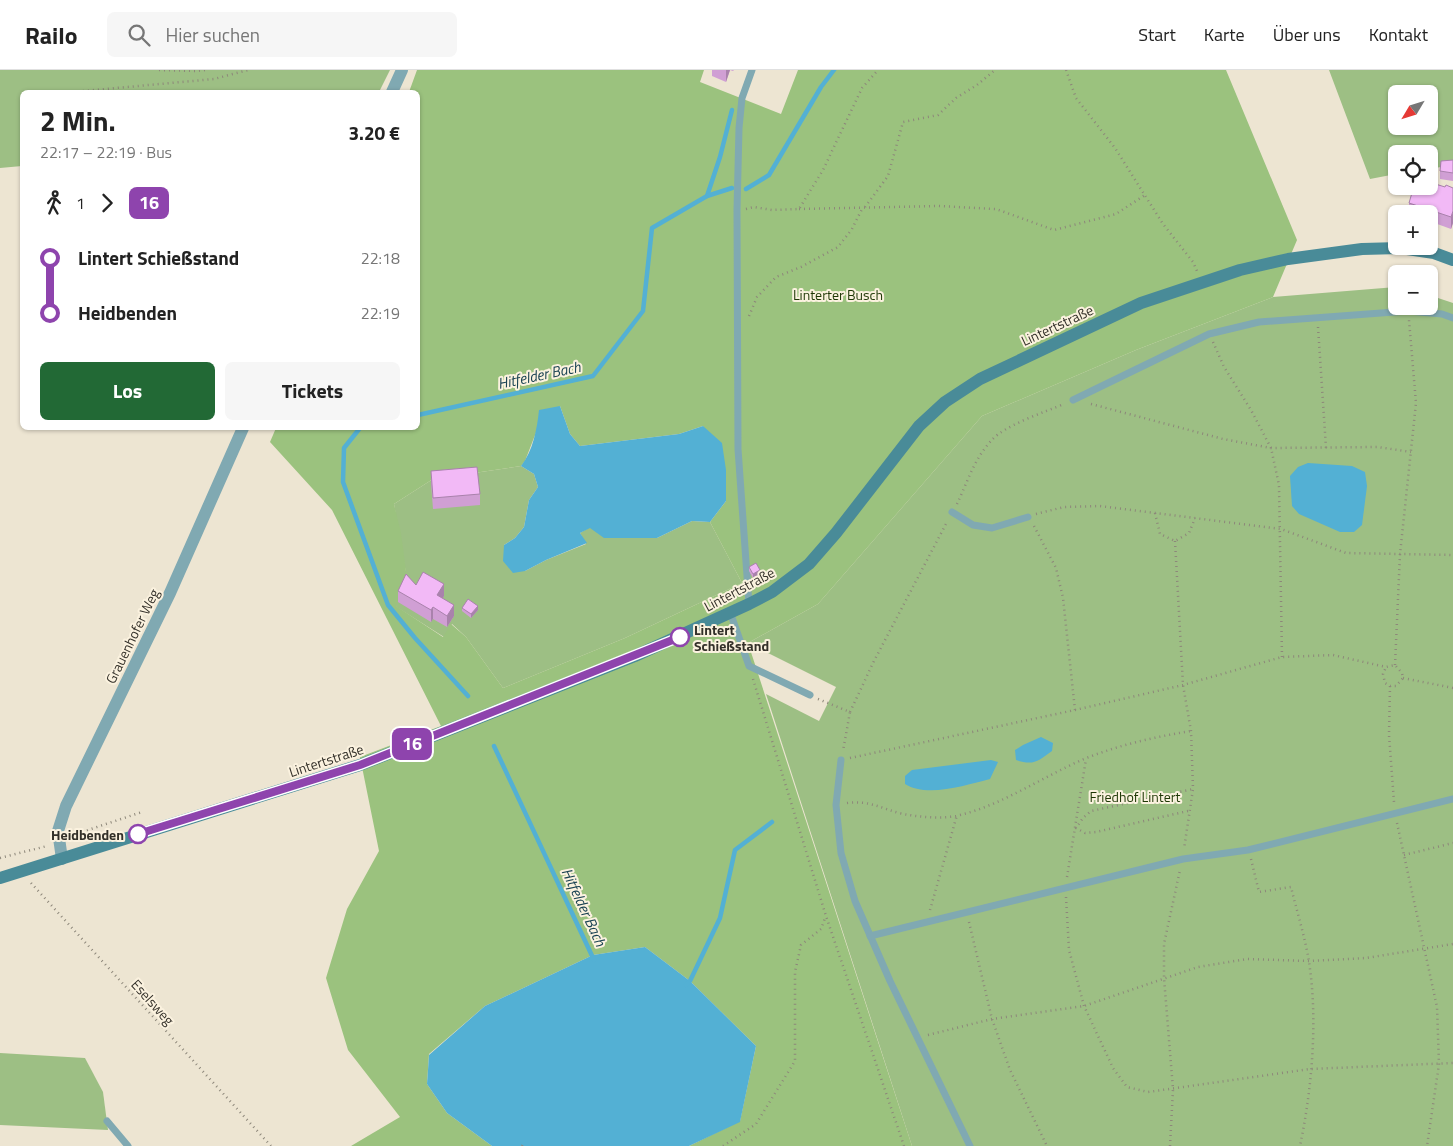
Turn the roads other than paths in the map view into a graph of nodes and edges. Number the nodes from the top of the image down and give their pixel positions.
1 (402, 70) edge
2 (752, 70) edge
3 (393, 90) edge
4 (1453, 260) edge
5 (1453, 318) edge
6 (1073, 400) road end
7 (242, 430) edge
8 (952, 512) road end
9 (1028, 517) road end
10 (749, 604) junction
11 (730, 612) junction
12 (810, 695) road end
13 (841, 760) road end
14 (1453, 799) edge
15 (62, 859) junction
16 (0, 878) edge
17 (870, 936) junction
18 (107, 1122) dead end
19 (128, 1146) edge
20 (970, 1146) edge

1 - 3 street
2 - 10 lane
4 - 10 main road, Lintertstraße
5 - 6 lane
7 - 15 street, Grauenhofer Weg
8 - 9 lane
10 - 11 main road, Lintertstraße
11 - 12 lane
11 - 15 main road, Lintertstraße
13 - 17 lane
14 - 17 lane
15 - 16 main road, Lintertstraße
17 - 20 lane
18 - 19 lane

